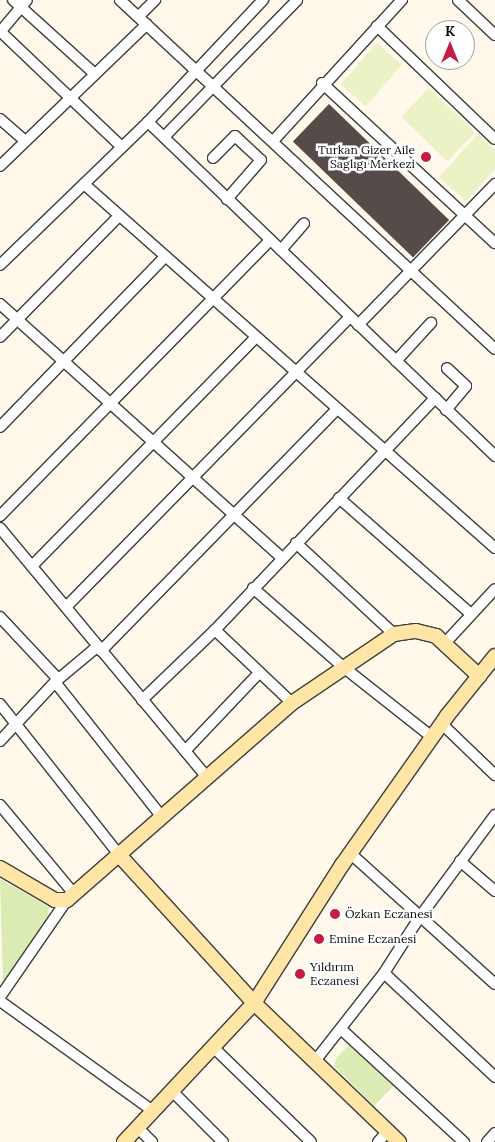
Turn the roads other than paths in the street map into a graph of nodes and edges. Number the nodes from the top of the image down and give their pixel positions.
1 (156, 0) edge
2 (263, 0) edge
3 (297, 0) edge
4 (402, 0) edge
5 (458, 0) edge
6 (21, 2) edge
7 (125, 2) edge
8 (139, 16) junction
9 (148, 24) junction
10 (377, 26) junction
11 (0, 31) edge
12 (495, 35) edge
13 (198, 68) junction
14 (95, 74) junction
15 (322, 83) junction
16 (216, 86) junction
17 (72, 98) junction
18 (0, 119) edge
19 (148, 122) junction
20 (164, 137) junction
21 (495, 139) edge
22 (274, 140) junction
23 (25, 141) junction
24 (122, 146) junction
25 (213, 158) dead end
26 (0, 166) edge
27 (84, 184) junction
28 (495, 184) edge
29 (227, 199) junction
30 (465, 215) junction
31 (118, 217) junction
32 (304, 224) dead end
33 (270, 240) junction
34 (495, 243) edge
35 (281, 250) junction
36 (164, 258) junction
37 (0, 265) edge
38 (412, 270) junction
39 (212, 297) junction
40 (0, 304) edge
41 (350, 316) junction
42 (18, 319) junction
43 (431, 323) dead end
44 (358, 325) junction
45 (0, 337) edge
46 (256, 337) junction
47 (495, 349) edge
48 (396, 361) junction
49 (63, 362) junction
50 (447, 368) dead end
51 (297, 372) junction
52 (435, 398) junction
53 (109, 403) junction
54 (338, 409) junction
55 (446, 410) junction
56 (0, 427) edge
57 (153, 443) junction
58 (384, 452) junction
59 (495, 456) edge
60 (193, 481) junction
61 (339, 498) junction
62 (231, 514) junction
63 (0, 516) edge
64 (0, 528) edge
65 (296, 543) junction
66 (495, 548) edge
67 (282, 558) junction
68 (32, 566) junction
69 (253, 588) junction
70 (495, 589) edge
71 (67, 606) junction
72 (472, 614) junction
73 (0, 617) edge
74 (215, 630) junction
75 (394, 634) junction
76 (446, 642) junction
77 (100, 648) junction
78 (495, 656) edge
79 (342, 666) junction
80 (260, 673) junction
81 (479, 676) junction
82 (56, 680) junction
83 (142, 700) junction
84 (292, 703) junction
85 (0, 704) edge
86 (17, 722) junction
87 (442, 724) junction
88 (432, 737) junction
89 (0, 741) edge
90 (185, 751) junction
91 (206, 776) junction
92 (495, 776) edge
93 (0, 805) edge
94 (495, 815) edge
95 (162, 817) junction
96 (350, 853) junction
97 (120, 856) junction
98 (460, 862) junction
99 (3, 868) edge
100 (495, 891) edge
101 (71, 898) junction
102 (419, 918) junction
103 (384, 973) junction
104 (495, 984) edge
105 (0, 997) edge
106 (0, 1001) edge
107 (254, 1003) junction
108 (342, 1030) junction
109 (213, 1047) junction
110 (315, 1062) junction
111 (495, 1077) edge
112 (172, 1091) junction
113 (153, 1111) junction
114 (138, 1128) junction
115 (388, 1131) junction
116 (495, 1133) edge
117 (124, 1142) edge
118 (152, 1142) edge
119 (223, 1142) edge
120 (311, 1142) edge
121 (378, 1142) edge
122 (399, 1142) edge
123 (464, 1142) edge
124 (487, 1142) edge

1 - 8 street
2 - 13 street
3 - 16 street
4 - 10 street
5 - 12 street
6 - 11 street
6 - 14 street
7 - 8 street
8 - 9 street
9 - 13 street
9 - 14 street
10 - 15 street
10 - 21 street
11 - 17 street
13 - 16 street
13 - 19 street
14 - 17 street
15 - 22 street
15 - 30 street
16 - 20 street
16 - 22 street
17 - 23 street
17 - 24 street
18 - 23 street
19 - 20 street
19 - 24 street
20 - 29 street
22 - 38 street
23 - 26 street
24 - 27 street
25 - 29 street
27 - 31 street
27 - 37 street
28 - 30 street
29 - 33 street
30 - 34 street
30 - 38 street
31 - 36 street
31 - 42 street
32 - 35 street
33 - 35 street
33 - 39 street
35 - 41 street
36 - 39 street
36 - 49 street
38 - 44 street
38 - 47 street
39 - 46 street
39 - 53 street
40 - 42 street
41 - 44 street
41 - 51 street
42 - 45 street
42 - 49 street
43 - 48 street
44 - 48 street
46 - 51 street
46 - 57 street
48 - 52 street
49 - 53 street
49 - 56 street
50 - 55 street
51 - 54 street
51 - 60 street
52 - 55 street
52 - 58 street
53 - 57 street
53 - 63 street
54 - 58 street
54 - 62 street
55 - 59 street
57 - 60 street
57 - 68 street
58 - 61 street
58 - 66 street
60 - 62 street
60 - 71 street
61 - 65 street
61 - 72 street
62 - 67 street
62 - 77 street
64 - 68 street
65 - 67 street
65 - 75 street
67 - 69 street
68 - 71 street
69 - 74 street
69 - 79 street
70 - 72 street
71 - 77 street
72 - 76 street
73 - 82 street
74 - 80 street
74 - 83 street
75 - 76 main road
75 - 79 main road
76 - 81 main road
77 - 82 street
77 - 83 street
78 - 81 main road
79 - 84 main road
79 - 88 street
80 - 84 street
80 - 90 street
81 - 87 main road
82 - 86 street
82 - 95 street
83 - 90 street
84 - 91 main road
85 - 86 street
86 - 89 street
86 - 97 street
87 - 88 main road
87 - 92 street
88 - 96 main road
90 - 91 street
91 - 95 main road
93 - 101 street
94 - 98 street
95 - 97 main road
96 - 102 street
96 - 107 main road
97 - 101 main road
97 - 107 main road
98 - 100 street
98 - 102 street
99 - 101 main road
101 - 105 street
102 - 103 street
102 - 104 street
103 - 108 street
103 - 111 street
106 - 113 street
107 - 109 main road
107 - 110 main road
108 - 110 street
108 - 123 street
109 - 112 main road
109 - 120 street
110 - 115 main road
112 - 113 main road
112 - 119 street
113 - 114 main road
114 - 117 main road
114 - 118 street
115 - 121 street
115 - 122 main road
116 - 124 street

